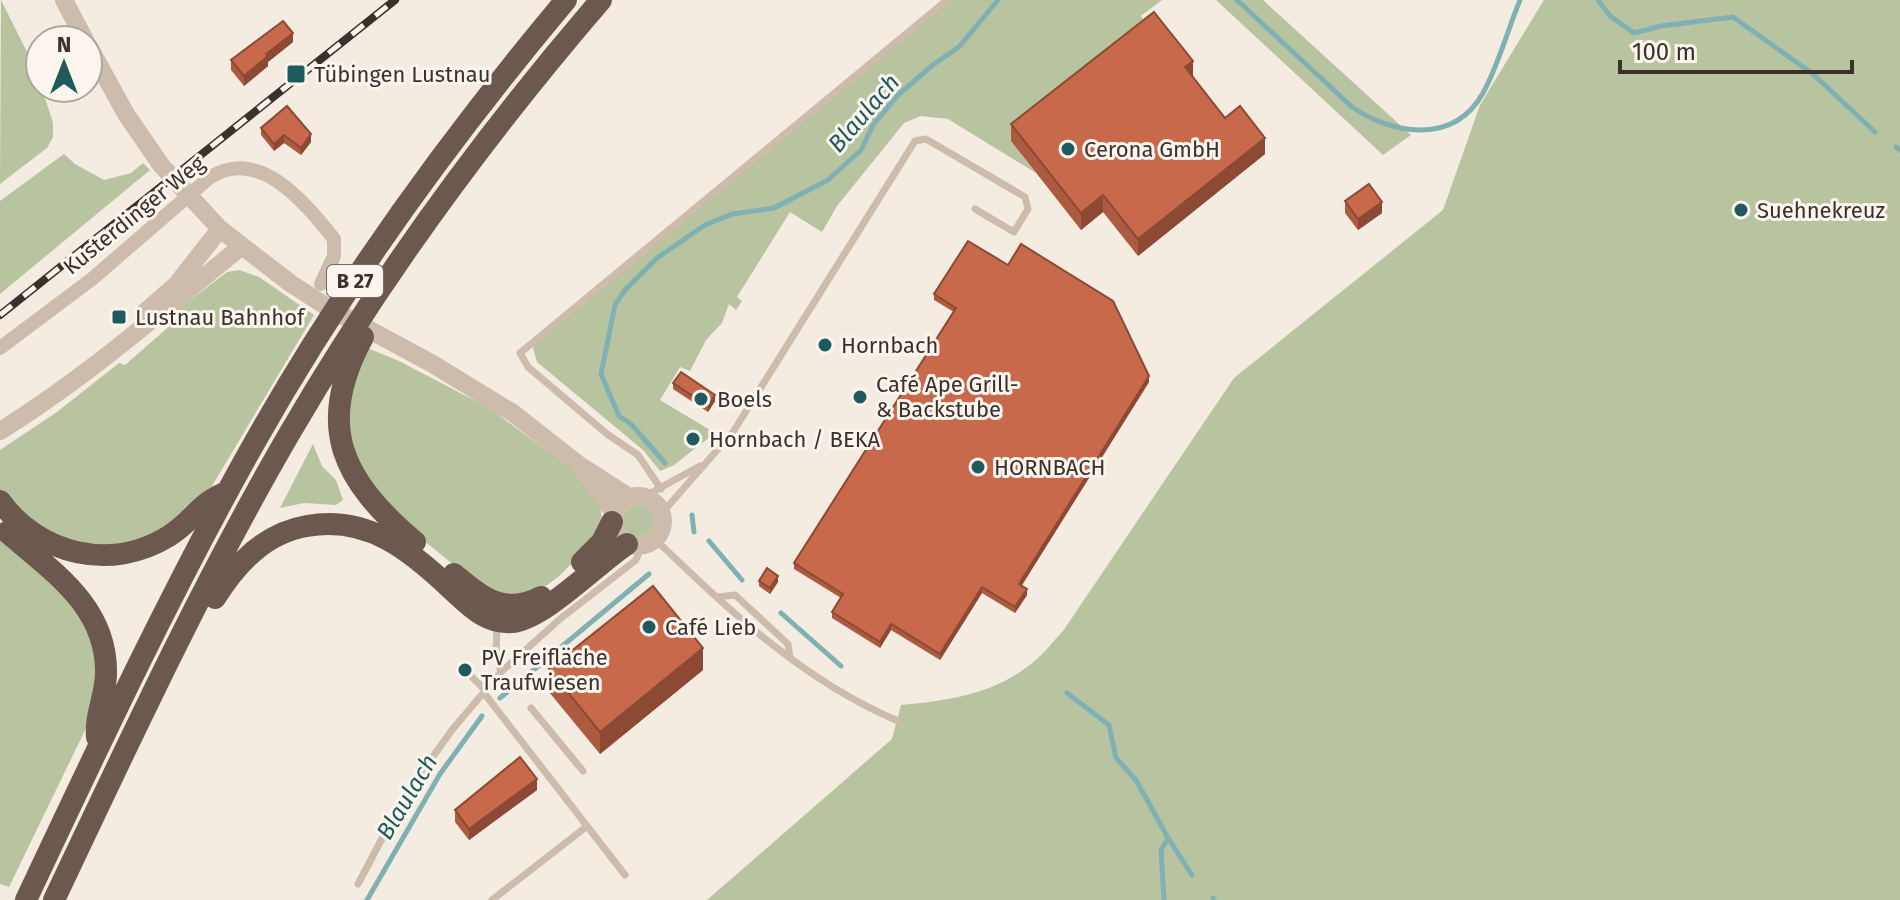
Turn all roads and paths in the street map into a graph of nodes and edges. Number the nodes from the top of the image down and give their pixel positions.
1 (64, 0) edge
2 (566, 0) edge
3 (601, 0) edge
4 (947, 0) edge
5 (77, 24) edge
6 (104, 73) edge
7 (975, 209) dead end
8 (213, 222) junction
9 (242, 246) junction
10 (321, 284) dead end
11 (378, 293) junction
12 (0, 348) edge
13 (99, 361) junction
14 (0, 431) edge
15 (578, 464) junction
16 (702, 465) junction
17 (227, 492) junction
18 (645, 494) junction
19 (0, 501) edge
20 (662, 513) junction
21 (613, 517) junction
22 (0, 525) edge
23 (641, 543) junction
24 (717, 597) junction
25 (559, 608) junction
26 (497, 622) junction
27 (790, 658) junction
28 (501, 672) junction
29 (162, 674) junction
30 (471, 676) dead end
31 (485, 692) junction
32 (531, 708) dead end
33 (898, 721) dead end
34 (98, 748) junction
35 (529, 753) junction
36 (518, 762) edge
37 (583, 771) dead end
38 (586, 827) junction
39 (625, 875) dead end
40 (358, 884) dead end
41 (26, 900) edge
42 (54, 900) edge
43 (492, 900) edge

1 - 5 street
2 - 17 highway, B 27
3 - 11 highway, B 27
4 - 18 lane
6 - 8 street
7 - 16 lane
8 - 9 street
8 - 13 street
9 - 13 street
9 - 15 street
10 - 12 street, Kusterdinger Weg
11 - 21 highway
11 - 29 highway, B 27
13 - 14 street
15 - 18 street
15 - 21 street
16 - 18 lane
16 - 20 lane
17 - 19 highway
17 - 34 highway, B 27
18 - 20 street
18 - 21 street
20 - 23 street
21 - 23 street
22 - 34 highway
23 - 24 lane
23 - 25 highway
24 - 27 lane
24 - 27 lane
25 - 26 highway
25 - 28 lane
26 - 28 lane
26 - 29 highway
27 - 33 lane
28 - 31 lane
29 - 42 highway, B 27
30 - 31 lane
31 - 35 lane
31 - 40 lane
32 - 37 lane
34 - 41 highway, B 27
35 - 36 lane
35 - 38 lane
38 - 39 lane
38 - 43 lane

